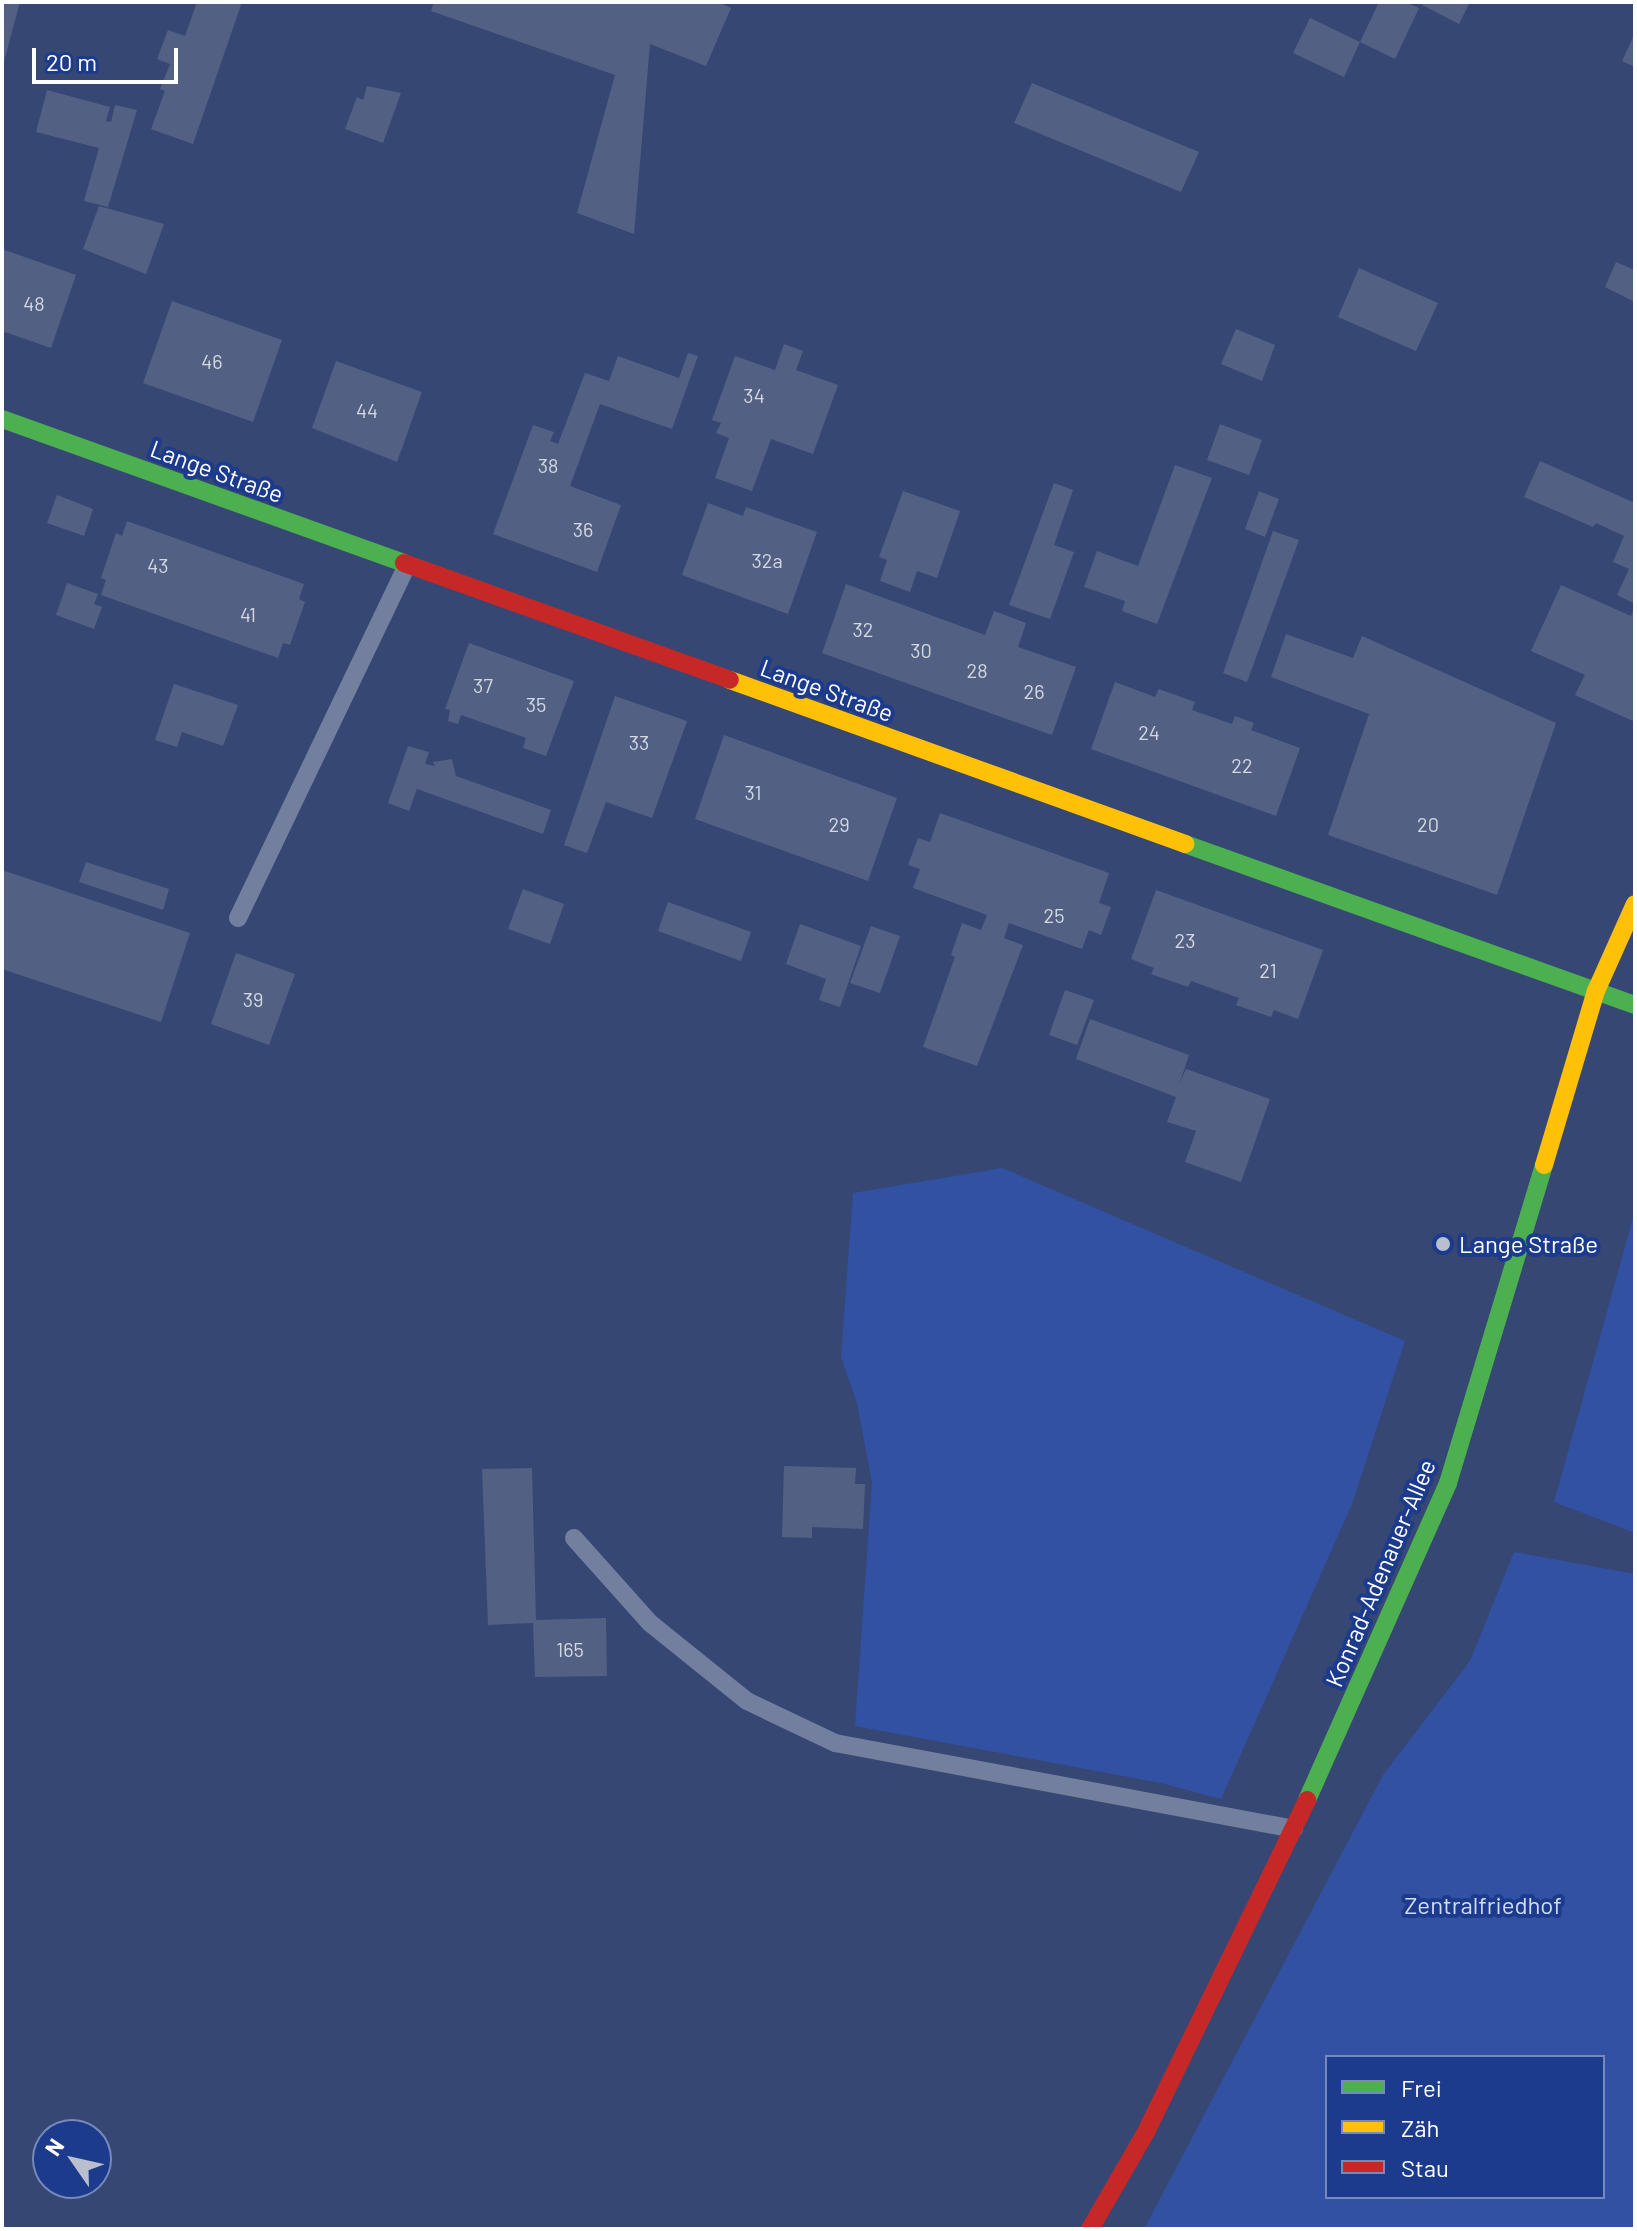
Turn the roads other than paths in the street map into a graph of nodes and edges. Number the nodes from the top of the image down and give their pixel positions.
1 (2, 419) edge
2 (407, 565) junction
3 (1635, 904) edge
4 (238, 918) dead end
5 (1596, 991) junction
6 (1635, 1005) edge
7 (574, 1538) dead end
8 (1294, 1829) junction
9 (1090, 2229) edge

1 - 2 street, Lange Straße
2 - 4 lane
2 - 5 street, Lange Straße
3 - 5 street, Konrad-Adenauer-Allee
5 - 6 street, Lange Straße
5 - 8 street, Konrad-Adenauer-Allee
7 - 8 lane
8 - 9 street, Konrad-Adenauer-Allee

